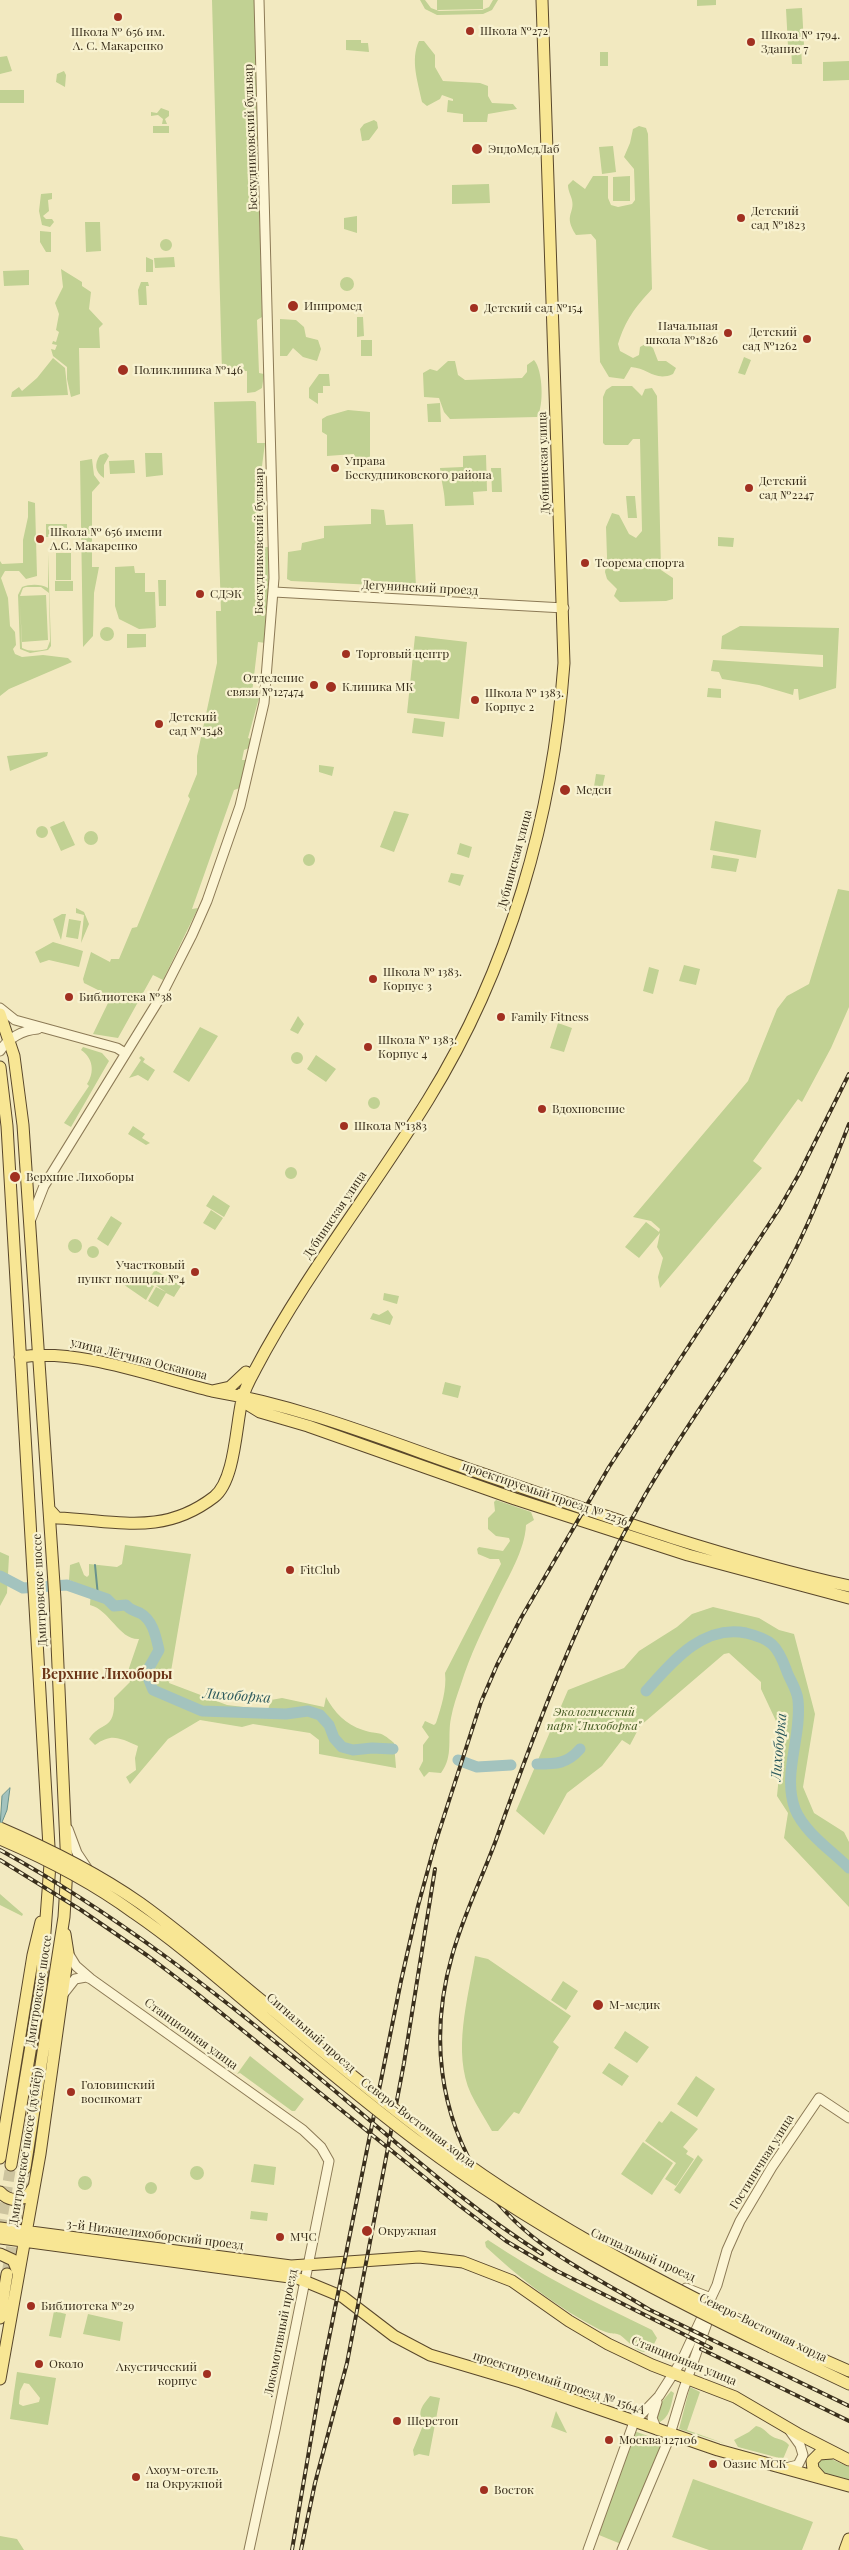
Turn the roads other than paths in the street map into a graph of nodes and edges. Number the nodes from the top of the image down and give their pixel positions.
1 (259, 0) edge
2 (542, 0) edge
3 (274, 592) junction
4 (564, 608) junction
5 (0, 1008) edge
6 (0, 1014) edge
7 (44, 1029) junction
8 (10, 1040) junction
9 (0, 1051) edge
10 (125, 1053) junction
11 (0, 1066) edge
12 (29, 1225) junction
13 (282, 1322) joint
14 (38, 1354) junction
15 (20, 1357) junction
16 (250, 1373) junction
17 (212, 1391) junction
18 (242, 1396) junction
19 (268, 1402) junction
20 (260, 1412) junction
21 (239, 1417) junction
22 (49, 1509) junction
23 (67, 1518) junction
24 (51, 1536) junction
25 (849, 1586) edge
26 (849, 1598) edge
27 (65, 1816) junction
28 (0, 1828) edge
29 (0, 1839) edge
30 (49, 1892) junction
31 (64, 1918) junction
32 (68, 1953) junction
33 (91, 1979) junction
34 (63, 1996) junction
35 (849, 2118) edge
36 (303, 2130) joint
37 (0, 2158) tunnel mouth
38 (11, 2165) tunnel mouth
39 (25, 2168) tunnel mouth
40 (34, 2184) junction
41 (0, 2192) edge
42 (0, 2228) edge
43 (25, 2237) junction
44 (0, 2238) edge
45 (0, 2254) edge
46 (307, 2266) junction
47 (13, 2274) junction
48 (304, 2281) junction
49 (512, 2281) joint
50 (711, 2298) junction
51 (0, 2318) edge
52 (394, 2336) joint
53 (774, 2343) junction
54 (849, 2371) edge
55 (675, 2374) junction
56 (687, 2378) junction
57 (0, 2379) edge
58 (849, 2384) edge
59 (659, 2396) junction
60 (676, 2415) junction
61 (634, 2422) junction
62 (787, 2428) junction
63 (657, 2430) junction
64 (671, 2435) junction
65 (844, 2457) edge
66 (778, 2467) junction
67 (821, 2478) junction
68 (849, 2486) edge
69 (849, 2539) edge
70 (248, 2550) edge
71 (588, 2550) edge
72 (622, 2550) edge
73 (845, 2550) edge

1 - 3 street, Бескудниковский бульвар
2 - 4 main road, Дубнинская улица
3 - 4 street, Дегунинский проезд
3 - 10 street, Бескудниковский бульвар
4 - 13 main road, Дубнинская улица
5 - 7 street
6 - 8 main road, Дмитровское шоссе
7 - 8 street
7 - 10 street
8 - 9 street
8 - 12 main road, Дмитровское шоссе
10 - 12 street, Бескудниковский бульвар
11 - 15 main road, Дмитровское шоссе
12 - 14 main road, Дмитровское шоссе
13 - 16 main road, улица Лётчика Осканова
14 - 15 main road, улица Лётчика Осканова
14 - 17 main road, улица Лётчика Осканова
14 - 22 main road, Дмитровское шоссе
15 - 30 main road, Дмитровское шоссе
16 - 17 main road, улица Лётчика Осканова
16 - 18 main road, улица Лётчика Осканова
16 - 19 main road
17 - 18 main road, проектируемый проезд № 2236
18 - 19 main road, проектируемый проезд № 2236
18 - 20 main road, проектируемый проезд № 2236
18 - 21 main road
19 - 25 main road, проектируемый проезд № 2236
20 - 21 main road
20 - 26 main road, проектируемый проезд № 2236
21 - 23 main road
22 - 23 main road
22 - 24 main road, Дмитровское шоссе
23 - 24 main road
24 - 27 main road, Дмитровское шоссе
27 - 31 main road, Дмитровское шоссе
27 - 50 street, Сигнальный проезд
28 - 53 main road, Северо-Восточная хорда, bridge
29 - 53 main road, Северо-Восточная хорда, bridge
30 - 37 main road, Дмитровское шоссе (дублёр)
30 - 38 main road, Дмитровское шоссе
31 - 32 main road, Дмитровское шоссе (дублёр)
31 - 39 main road, Дмитровское шоссе
32 - 33 street, Станционная улица
32 - 34 main road, Дмитровское шоссе (дублёр)
33 - 34 street
33 - 36 street, Станционная улица
34 - 40 main road, Дмитровское шоссе (дублёр)
35 - 50 street, Гостиничная улица
36 - 46 street, Локомотивный проезд
40 - 41 main road
40 - 43 main road, Дмитровское шоссе (дублёр)
42 - 43 main road, 3-й Нижнелихоборский проезд
43 - 44 main road, 3-й Нижнелихоборский проезд
43 - 46 main road, 3-й Нижнелихоборский проезд
43 - 47 main road, Дмитровское шоссе (дублёр)
43 - 48 main road, 3-й Нижнелихоборский проезд
45 - 47 main road
46 - 48 street, Локомотивный проезд
46 - 49 main road, 3-й Нижнелихоборский проезд
47 - 51 main road
47 - 57 main road, Дмитровское шоссе (дублёр)
48 - 52 main road, 3-й Нижнелихоборский проезд
48 - 70 street, Локомотивный проезд
49 - 55 main road, Станционная улица
50 - 55 street, Гостиничная улица
50 - 56 street, Гостиничная улица
52 - 61 main road, проектируемый проезд № 1564А
53 - 54 main road, Северо-Восточная хорда
53 - 58 main road, Северо-Восточная хорда
55 - 56 main road, Станционная улица
55 - 59 street, Гостиничная улица
56 - 60 street, Гостиничная улица
56 - 62 main road, Станционная улица
59 - 61 street, Гостиничная улица
59 - 63 street
60 - 63 street
60 - 64 street, Гостиничная улица
61 - 63 main road, проектируемый проезд № 1564А
61 - 71 street, Гостиничная улица
62 - 65 main road, Станционная улица
62 - 66 street
63 - 64 main road, проектируемый проезд № 1564А
64 - 66 main road, проектируемый проезд № 1564А
64 - 72 street, Гостиничная улица
65 - 67 main road
66 - 67 main road, проектируемый проезд № 1564А
67 - 68 main road, проектируемый проезд № 1564А
69 - 73 main road

